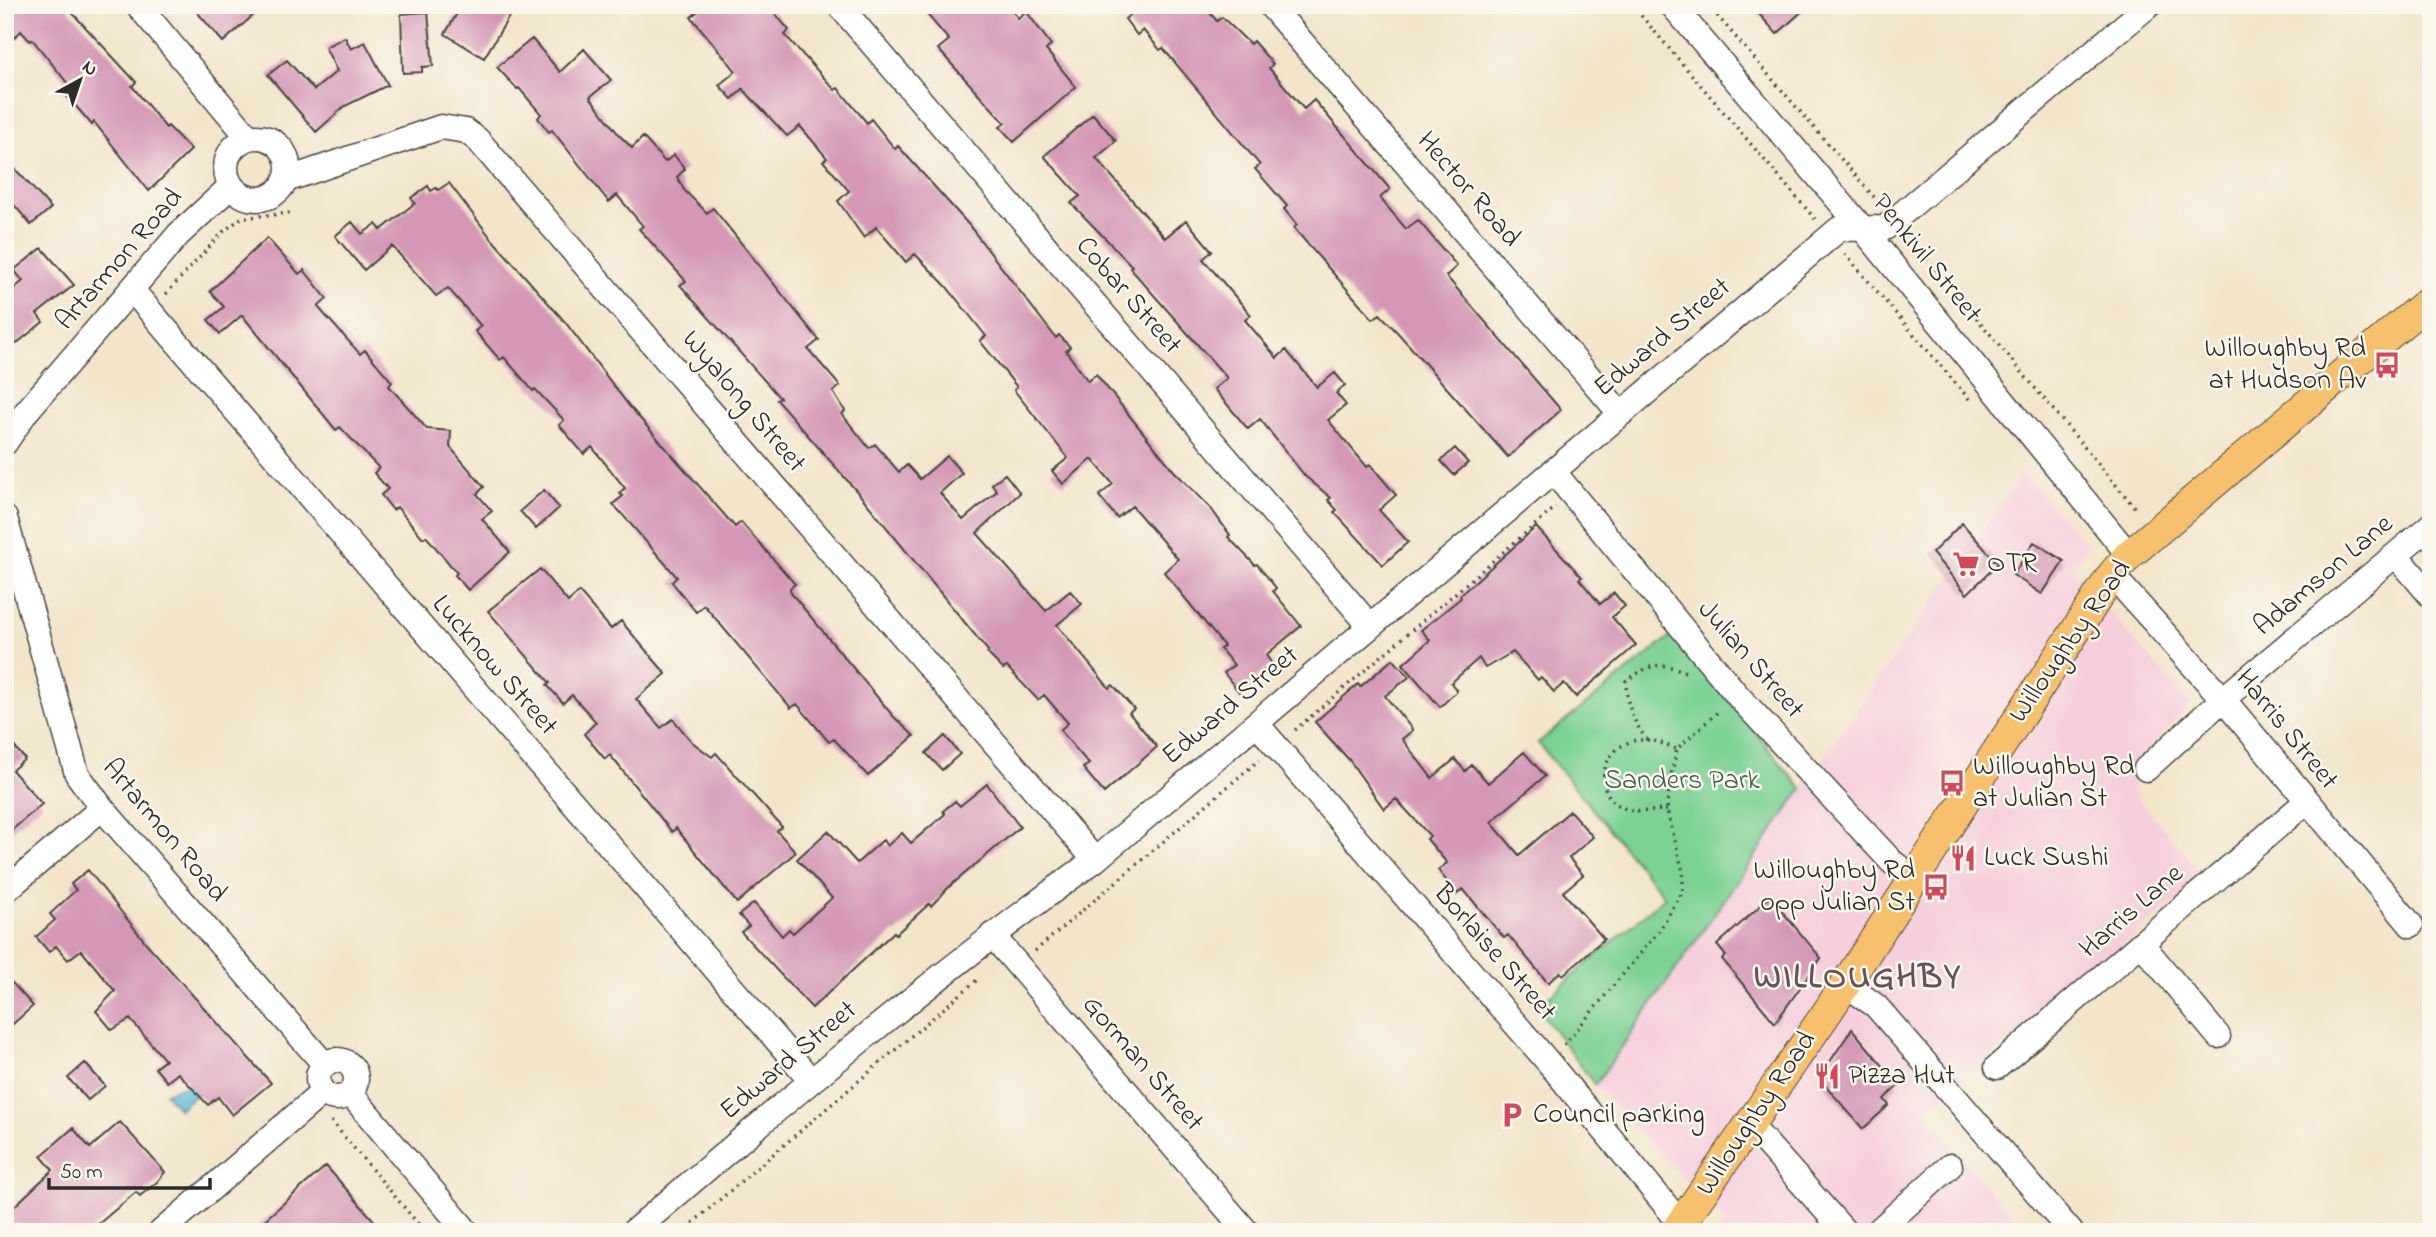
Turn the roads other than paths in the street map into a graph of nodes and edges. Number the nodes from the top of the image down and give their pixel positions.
1 (138, 5) edge
2 (839, 5) edge
3 (1270, 5) edge
4 (1672, 5) edge
5 (2149, 5) edge
6 (249, 138) junction
7 (286, 180) junction
8 (231, 186) junction
9 (1863, 229) junction
10 (132, 290) junction
11 (2431, 299) edge
12 (1620, 413) junction
13 (5, 443) edge
14 (1553, 471) junction
15 (5, 518) edge
16 (2431, 525) edge
17 (2396, 555) junction
18 (2121, 565) junction
19 (2431, 596) edge
20 (1370, 626) junction
21 (2223, 699) junction
22 (1257, 724) junction
23 (2146, 769) dead end
24 (2306, 802) junction
25 (103, 808) junction
26 (1095, 860) junction
27 (1914, 878) junction
28 (5, 891) edge
29 (2411, 926) dead end
30 (992, 935) junction
31 (2141, 943) junction
32 (1845, 984) junction
33 (2218, 1036) dead end
34 (325, 1065) junction
35 (1997, 1068) dead end
36 (811, 1080) junction
37 (323, 1092) junction
38 (350, 1094) junction
39 (1751, 1126) junction
40 (1950, 1166) dead end
41 (1678, 1228) edge
42 (161, 1232) edge
43 (467, 1232) edge
44 (633, 1232) edge
45 (1247, 1232) edge
46 (1845, 1232) edge
47 (1877, 1232) edge
48 (2071, 1232) edge

1 - 6 street
2 - 20 street, Cobar Street
3 - 12 street, Hector Road
4 - 9 street, Penkivil Street
5 - 9 street, Edward Street
6 - 7 street
6 - 8 street
7 - 8 street
7 - 26 street, Wyalong Street
8 - 10 street, Artarmon Road
9 - 12 street, Edward Street
9 - 18 street, Penkivil Street
10 - 13 street, Artarmon Road
10 - 36 street, Lucknow Street
11 - 18 main road, Willoughby Road
12 - 14 street, Edward Street
14 - 20 street, Edward Street
14 - 27 street, Julian Street
15 - 25 street, Artarmon Road
16 - 17 street, Adamson Lane
17 - 19 street
17 - 21 street, Adamson Lane
18 - 21 street, Harris Street
18 - 27 main road, Willoughby Road
20 - 22 street, Edward Street
21 - 23 street, Adamson Lane
21 - 24 street, Harris Street
22 - 26 street, Edward Street
22 - 41 street, Borlaise Street
24 - 29 street, Harris Street
24 - 31 street, Harris Lane
25 - 28 street
25 - 34 street, Artarmon Road
26 - 30 street, Edward Street
27 - 32 main road, Willoughby Road
30 - 36 street, Edward Street
30 - 45 street, Gorman Street
31 - 33 street
31 - 35 street, Harris Lane
32 - 39 main road, Willoughby Road
32 - 48 street
34 - 37 street
34 - 38 street
36 - 44 street, Edward Street
37 - 38 street
37 - 42 street
38 - 43 street
39 - 41 main road, Willoughby Road
39 - 46 street
40 - 47 street

